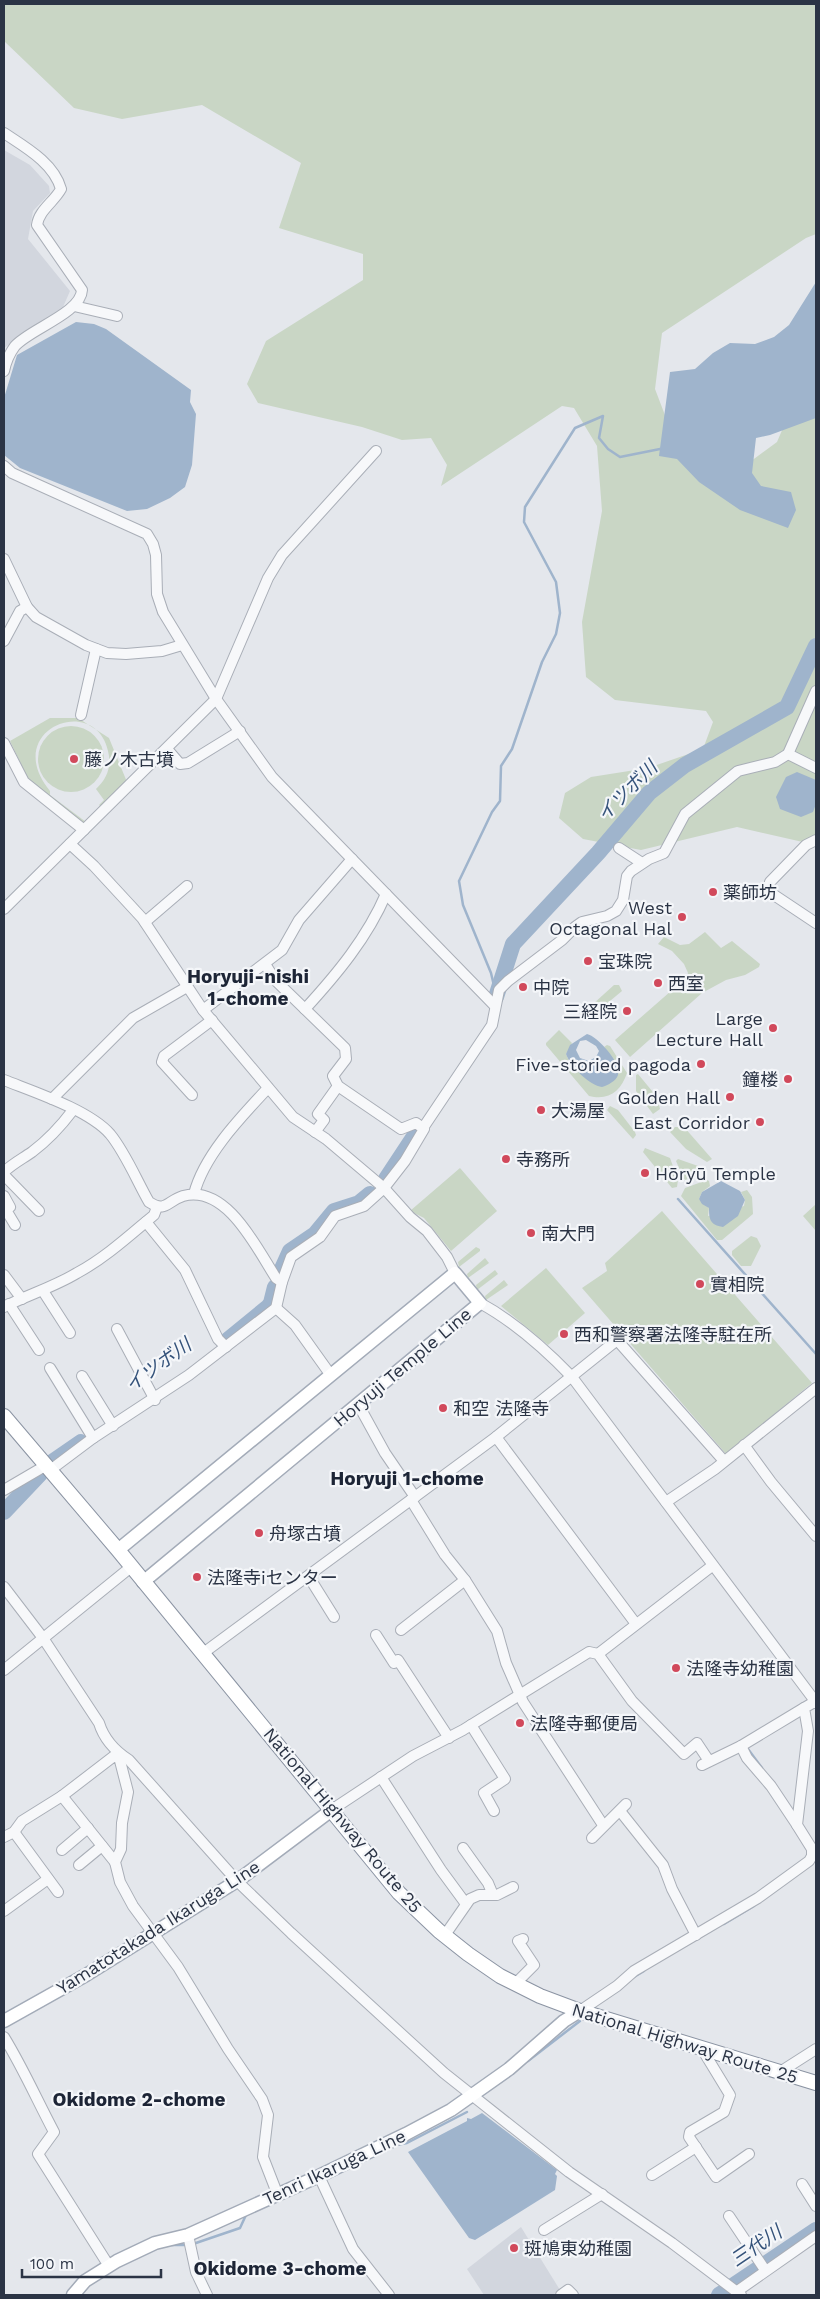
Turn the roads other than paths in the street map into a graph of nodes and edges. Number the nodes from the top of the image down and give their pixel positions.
1 (4, 133) edge
2 (74, 306) junction
3 (117, 316) dead end
4 (4, 371) edge
5 (376, 451) dead end
6 (4, 466) edge
7 (4, 559) edge
8 (27, 607) junction
9 (4, 641) edge
10 (182, 645) junction
11 (96, 649) junction
12 (816, 691) edge
13 (216, 699) junction
14 (81, 714) dead end
15 (240, 731) junction
16 (4, 743) edge
17 (167, 749) junction
18 (788, 754) junction
19 (816, 768) edge
20 (84, 830) junction
21 (816, 840) edge
22 (70, 844) junction
23 (619, 848) dead end
24 (352, 858) junction
25 (642, 863) junction
26 (186, 886) dead end
27 (386, 894) junction
28 (4, 909) edge
29 (145, 922) junction
30 (816, 923) edge
31 (265, 964) junction
32 (187, 987) junction
33 (495, 1006) junction
34 (305, 1009) junction
35 (203, 1010) junction
36 (212, 1020) junction
37 (4, 1080) edge
38 (338, 1086) junction
39 (268, 1088) junction
40 (192, 1095) dead end
41 (52, 1099) junction
42 (72, 1110) junction
43 (423, 1128) junction
44 (314, 1132) junction
45 (5, 1168) edge
46 (384, 1188) junction
47 (194, 1194) junction
48 (4, 1196) edge
49 (157, 1207) junction
50 (39, 1211) dead end
51 (146, 1222) junction
52 (15, 1225) dead end
53 (455, 1273) junction
54 (4, 1275) edge
55 (282, 1282) junction
56 (43, 1291) junction
57 (22, 1299) junction
58 (480, 1303) junction
59 (6, 1306) edge
60 (276, 1308) junction
61 (117, 1329) dead end
62 (70, 1333) dead end
63 (224, 1345) junction
64 (39, 1350) dead end
65 (50, 1368) dead end
66 (330, 1374) junction
67 (82, 1376) dead end
68 (572, 1377) junction
69 (816, 1388) edge
70 (153, 1396) junction
71 (358, 1404) junction
72 (4, 1416) edge
73 (111, 1423) junction
74 (92, 1436) junction
75 (496, 1437) junction
76 (744, 1445) junction
77 (724, 1461) junction
78 (49, 1467) junction
79 (4, 1490) edge
80 (413, 1499) junction
81 (666, 1502) junction
82 (816, 1536) edge
83 (118, 1550) junction
84 (712, 1566) junction
85 (132, 1567) junction
86 (309, 1577) junction
87 (465, 1580) junction
88 (143, 1582) junction
89 (4, 1587) edge
90 (334, 1617) dead end
91 (636, 1624) junction
92 (401, 1630) dead end
93 (376, 1635) dead end
94 (43, 1638) junction
95 (202, 1654) junction
96 (598, 1654) junction
97 (4, 1670) edge
98 (521, 1695) junction
99 (814, 1700) edge
100 (804, 1708) junction
101 (471, 1725) junction
102 (449, 1738) junction
103 (741, 1746) junction
104 (118, 1753) junction
105 (381, 1777) junction
106 (62, 1796) junction
107 (333, 1809) junction
108 (494, 1811) dead end
109 (603, 1825) junction
110 (797, 1825) junction
111 (88, 1828) junction
112 (14, 1832) junction
113 (4, 1837) edge
114 (592, 1838) dead end
115 (102, 1846) junction
116 (463, 1848) dead end
117 (62, 1850) dead end
118 (814, 1853) edge
119 (115, 1862) junction
120 (79, 1865) dead end
121 (48, 1879) junction
122 (237, 1882) junction
123 (513, 1887) dead end
124 (58, 1892) dead end
125 (493, 1895) junction
126 (466, 1904) junction
127 (4, 1911) edge
128 (153, 1934) junction
129 (445, 1935) junction
130 (696, 1935) junction
131 (523, 1939) dead end
132 (515, 1984) junction
133 (580, 2011) junction
134 (4, 2021) edge
135 (4, 2037) edge
136 (702, 2049) junction
137 (816, 2050) edge
138 (780, 2072) junction
139 (816, 2083) edge
140 (472, 2096) junction
141 (696, 2147) junction
142 (749, 2154) dead end
143 (652, 2175) dead end
144 (321, 2179) junction
145 (802, 2184) dead end
146 (278, 2193) junction
147 (602, 2194) junction
148 (816, 2206) edge
149 (729, 2216) dead end
150 (544, 2230) dead end
151 (816, 2236) edge
152 (188, 2238) junction
153 (109, 2266) junction
154 (762, 2266) junction
155 (735, 2291) edge
156 (74, 2295) edge
157 (207, 2295) edge
158 (389, 2295) edge
159 (561, 2295) edge
160 (573, 2295) edge

1 - 2 street
2 - 3 street
2 - 4 street
5 - 13 street
6 - 10 street
7 - 8 street
8 - 9 street
8 - 11 street
10 - 11 street
10 - 13 street
11 - 14 street
12 - 18 street
13 - 15 street
13 - 17 street
15 - 17 street
15 - 24 street
16 - 20 street
17 - 20 street
18 - 19 street
18 - 25 street
20 - 22 street
21 - 30 street
22 - 28 street
22 - 29 street
23 - 25 street
24 - 27 street
24 - 31 street
25 - 33 street
26 - 29 street
27 - 33 street
27 - 34 street
29 - 32 street
31 - 34 street
31 - 35 street
32 - 35 street
32 - 41 street
33 - 43 street
34 - 38 street
35 - 36 street
36 - 39 street
36 - 40 street
37 - 41 street
38 - 43 street
38 - 44 street
39 - 44 street
39 - 47 street
41 - 42 street
42 - 45 street
42 - 49 street
43 - 46 street
44 - 46 street
45 - 50 street
46 - 53 street
46 - 55 street
47 - 49 street
47 - 55 street
48 - 52 street
49 - 51 street
51 - 56 street
51 - 63 street
53 - 58 main road, Horyuji Temple Line
53 - 66 main road
54 - 57 street
55 - 60 street
56 - 57 street
56 - 62 street
57 - 59 street
58 - 68 street
58 - 71 main road, Horyuji Temple Line
59 - 64 street
60 - 63 street
60 - 66 street
61 - 70 street
63 - 70 street
65 - 74 street
66 - 83 main road
67 - 73 street
68 - 75 street
68 - 77 street
68 - 81 street
69 - 76 street
70 - 73 street
71 - 80 street
71 - 88 main road, Horyuji Temple Line
72 - 78 highway, National Highway Route 25
73 - 74 street
74 - 78 street
75 - 80 street
75 - 91 street
76 - 77 street
76 - 82 street
77 - 81 street
78 - 79 street
78 - 83 highway, National Highway Route 25
80 - 86 street
80 - 87 street
81 - 84 street
83 - 85 highway, National Highway Route 25
84 - 91 street
84 - 99 street
85 - 88 highway, National Highway Route 25
85 - 94 street
86 - 90 street
86 - 95 street
87 - 92 street
87 - 98 street
88 - 95 highway, National Highway Route 25
89 - 94 street
91 - 96 street
93 - 102 street
94 - 97 street
94 - 104 street
95 - 107 highway, National Highway Route 25
96 - 98 street
96 - 103 street
98 - 101 street
98 - 109 street
99 - 100 street
100 - 103 street
100 - 110 street
101 - 102 street
101 - 108 street
102 - 105 street
103 - 110 street
104 - 106 street
104 - 119 street
104 - 122 street
105 - 107 street
105 - 126 street
106 - 111 street
106 - 112 street
107 - 122 main road, Yamatotakada Ikaruga Line
107 - 129 highway, National Highway Route 25
109 - 114 street
109 - 130 street
110 - 118 street
111 - 115 street
111 - 117 street
112 - 113 street
112 - 121 street
115 - 119 street
115 - 120 street
116 - 125 street
118 - 130 street
119 - 128 street
121 - 124 street
121 - 127 street
122 - 128 main road, Yamatotakada Ikaruga Line
122 - 140 street
123 - 125 street
125 - 126 street
126 - 129 street
128 - 134 main road, Yamatotakada Ikaruga Line
128 - 146 street
129 - 132 highway, National Highway Route 25
130 - 133 street
131 - 132 street
132 - 133 highway, National Highway Route 25
133 - 136 highway, National Highway Route 25
133 - 140 main road, Tenri Ikaruga Line
135 - 153 street
136 - 138 highway, National Highway Route 25
136 - 141 street
137 - 138 street
138 - 139 highway, National Highway Route 25
140 - 144 main road, Tenri Ikaruga Line
140 - 147 street
141 - 142 street
141 - 143 street
144 - 146 main road, Tenri Ikaruga Line
144 - 158 street
145 - 148 street
146 - 152 main road, Tenri Ikaruga Line
147 - 150 street
147 - 155 street
149 - 154 street
151 - 154 street
152 - 153 main road, Tenri Ikaruga Line
152 - 157 street
153 - 156 main road, Tenri Ikaruga Line
154 - 155 street
159 - 160 street

